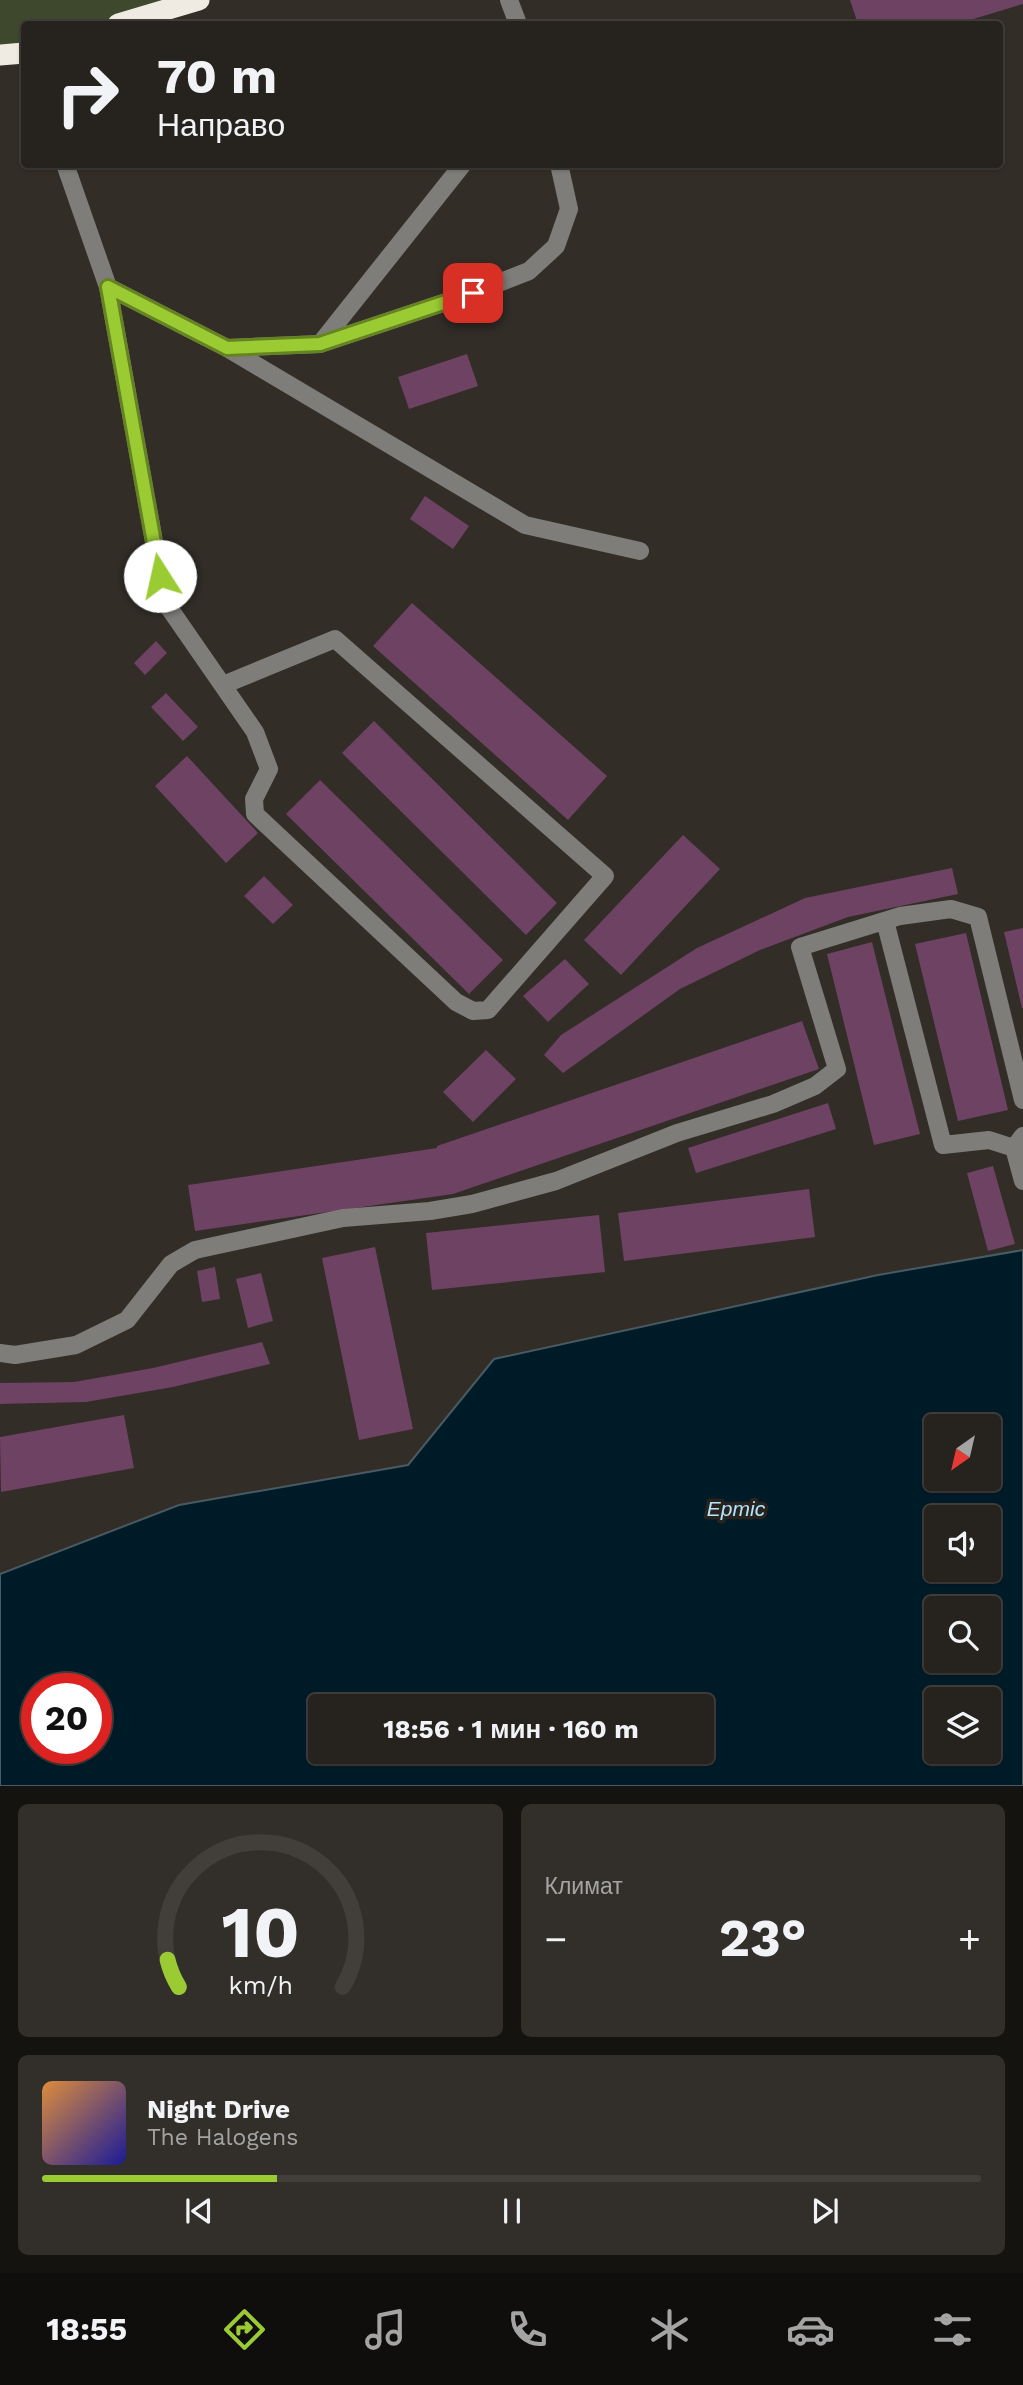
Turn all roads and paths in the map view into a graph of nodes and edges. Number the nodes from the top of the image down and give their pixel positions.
1 (199, 0) edge
2 (509, 0) edge
3 (128, 21) edge
4 (517, 21) edge
5 (21, 53) edge
6 (0, 55) edge
7 (66, 168) edge
8 (460, 168) edge
9 (560, 168) edge
10 (108, 287) junction
11 (320, 344) junction
12 (227, 348) junction
13 (640, 551) dead end
14 (223, 685) junction
15 (885, 921) junction
16 (1023, 1100) edge
17 (1018, 1142) edge
18 (1023, 1181) edge
19 (0, 1353) edge

1 - 3 highway
2 - 4 lane
5 - 6 highway
7 - 10 lane
8 - 11 lane
9 - 11 lane
10 - 12 lane
10 - 14 lane
11 - 12 lane
12 - 13 lane
14 - 14 lane
15 - 16 lane
15 - 17 lane
15 - 19 lane
17 - 18 lane

